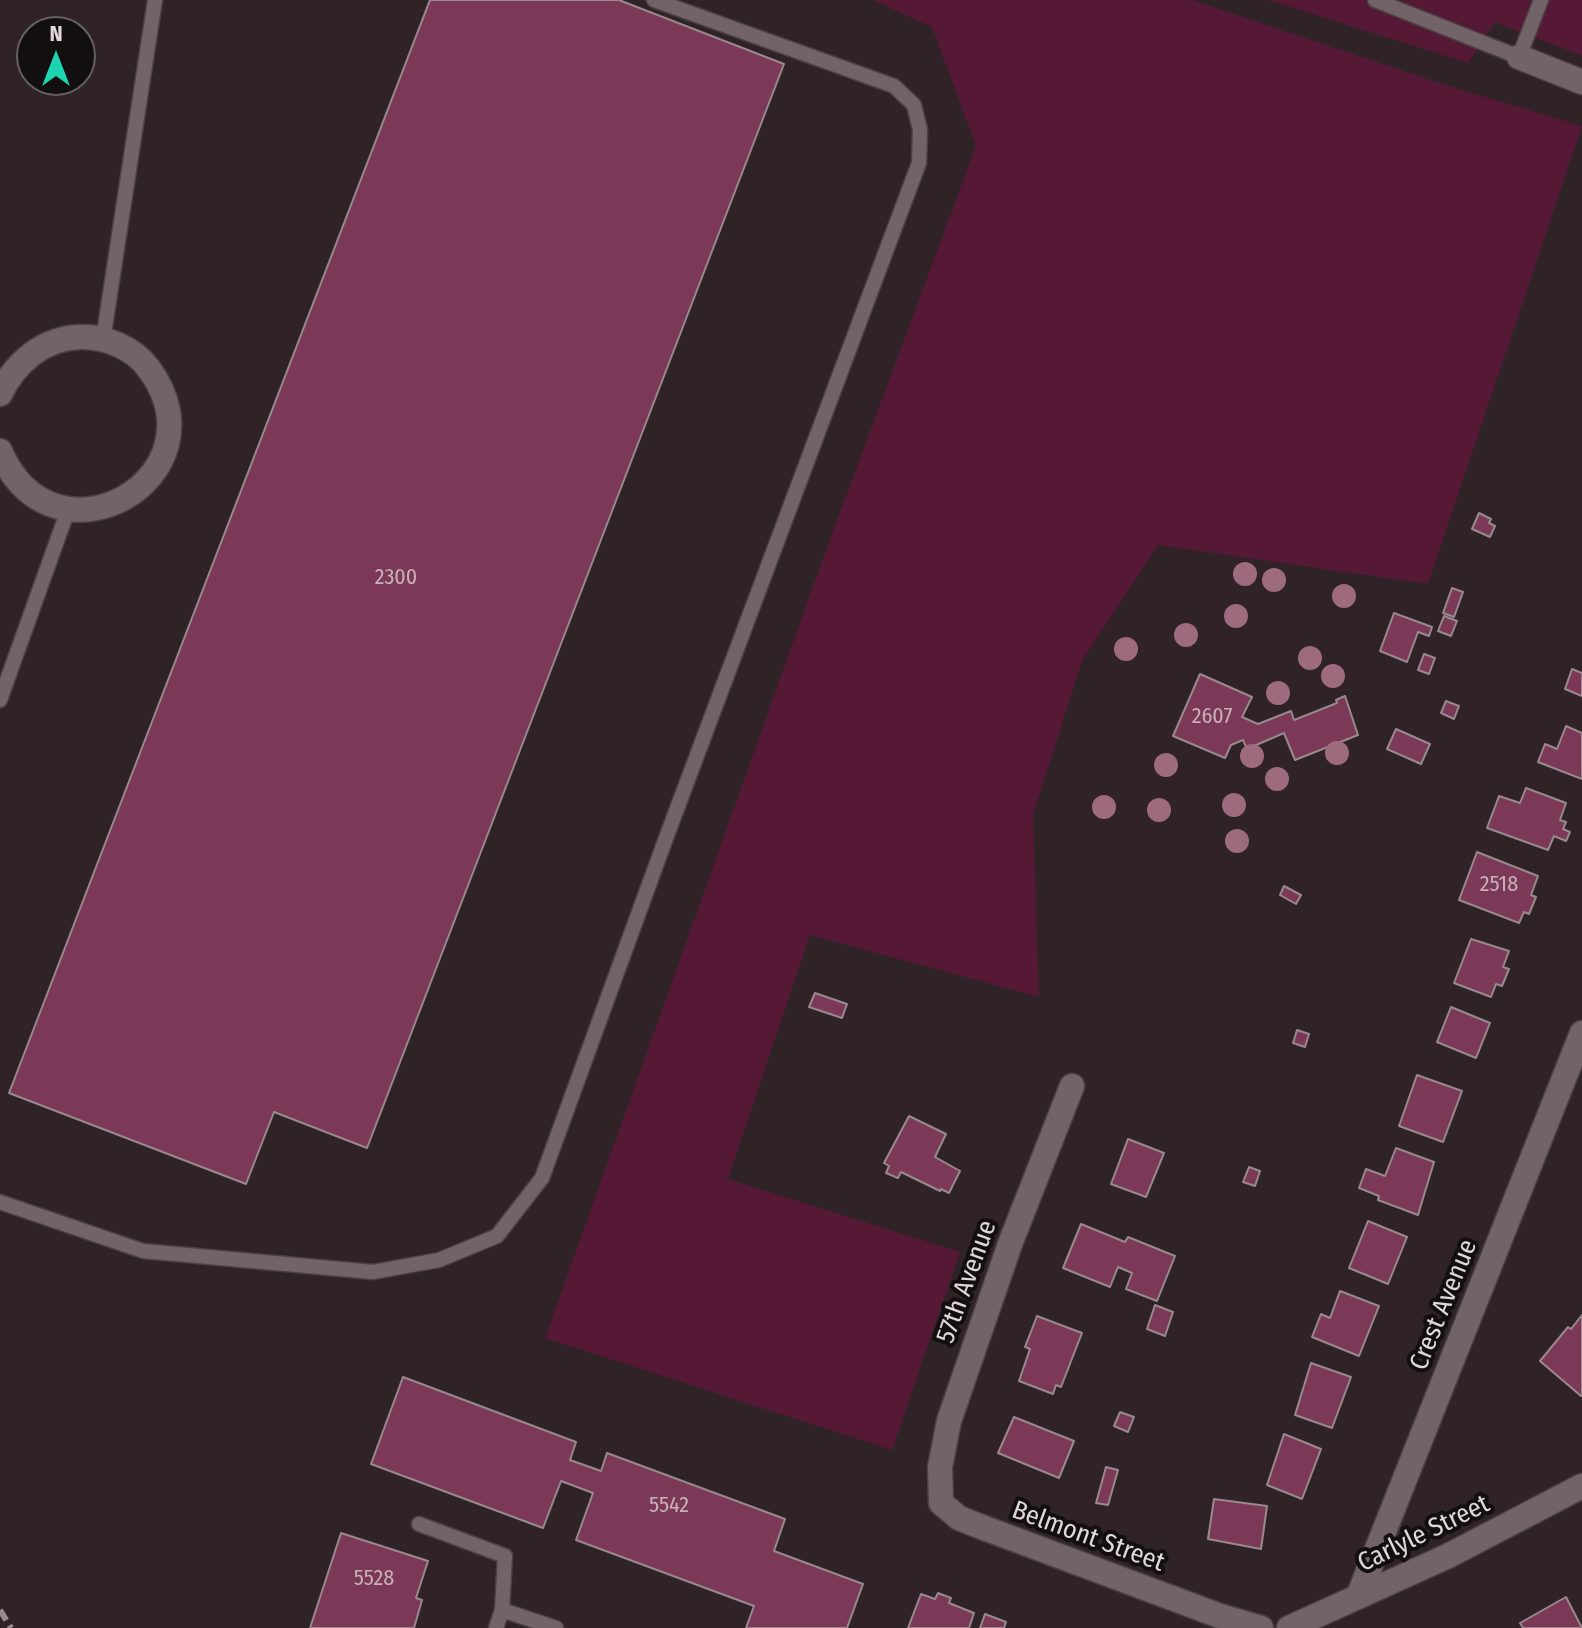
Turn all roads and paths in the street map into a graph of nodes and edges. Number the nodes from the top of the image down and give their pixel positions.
1 (155, 0) edge
2 (654, 0) edge
3 (1375, 0) edge
4 (1541, 0) edge
5 (1519, 57) junction
6 (1582, 82) edge
7 (103, 340) junction
8 (0, 393) edge
9 (0, 451) edge
10 (68, 510) junction
11 (0, 700) edge
12 (1582, 1033) edge
13 (1072, 1086) dead end
14 (0, 1202) edge
15 (1582, 1486) edge
16 (941, 1503) joint
17 (419, 1524) dead end
18 (1358, 1597) junction
19 (502, 1610) junction
20 (1218, 1622) edge
21 (496, 1628) edge
22 (556, 1628) edge
23 (1261, 1628) edge
24 (1289, 1628) edge

1 - 7 lane
2 - 14 lane
3 - 5 lane
4 - 5 lane
5 - 6 street
7 - 8 street
7 - 10 street
9 - 10 street
10 - 11 lane
12 - 18 street, Crest Avenue
13 - 16 street, 57th Avenue
15 - 18 street, Carlyle Street
16 - 20 street, Belmont Street
17 - 19 lane
18 - 24 street, Carlyle Street
19 - 21 lane
19 - 22 lane
20 - 23 street

